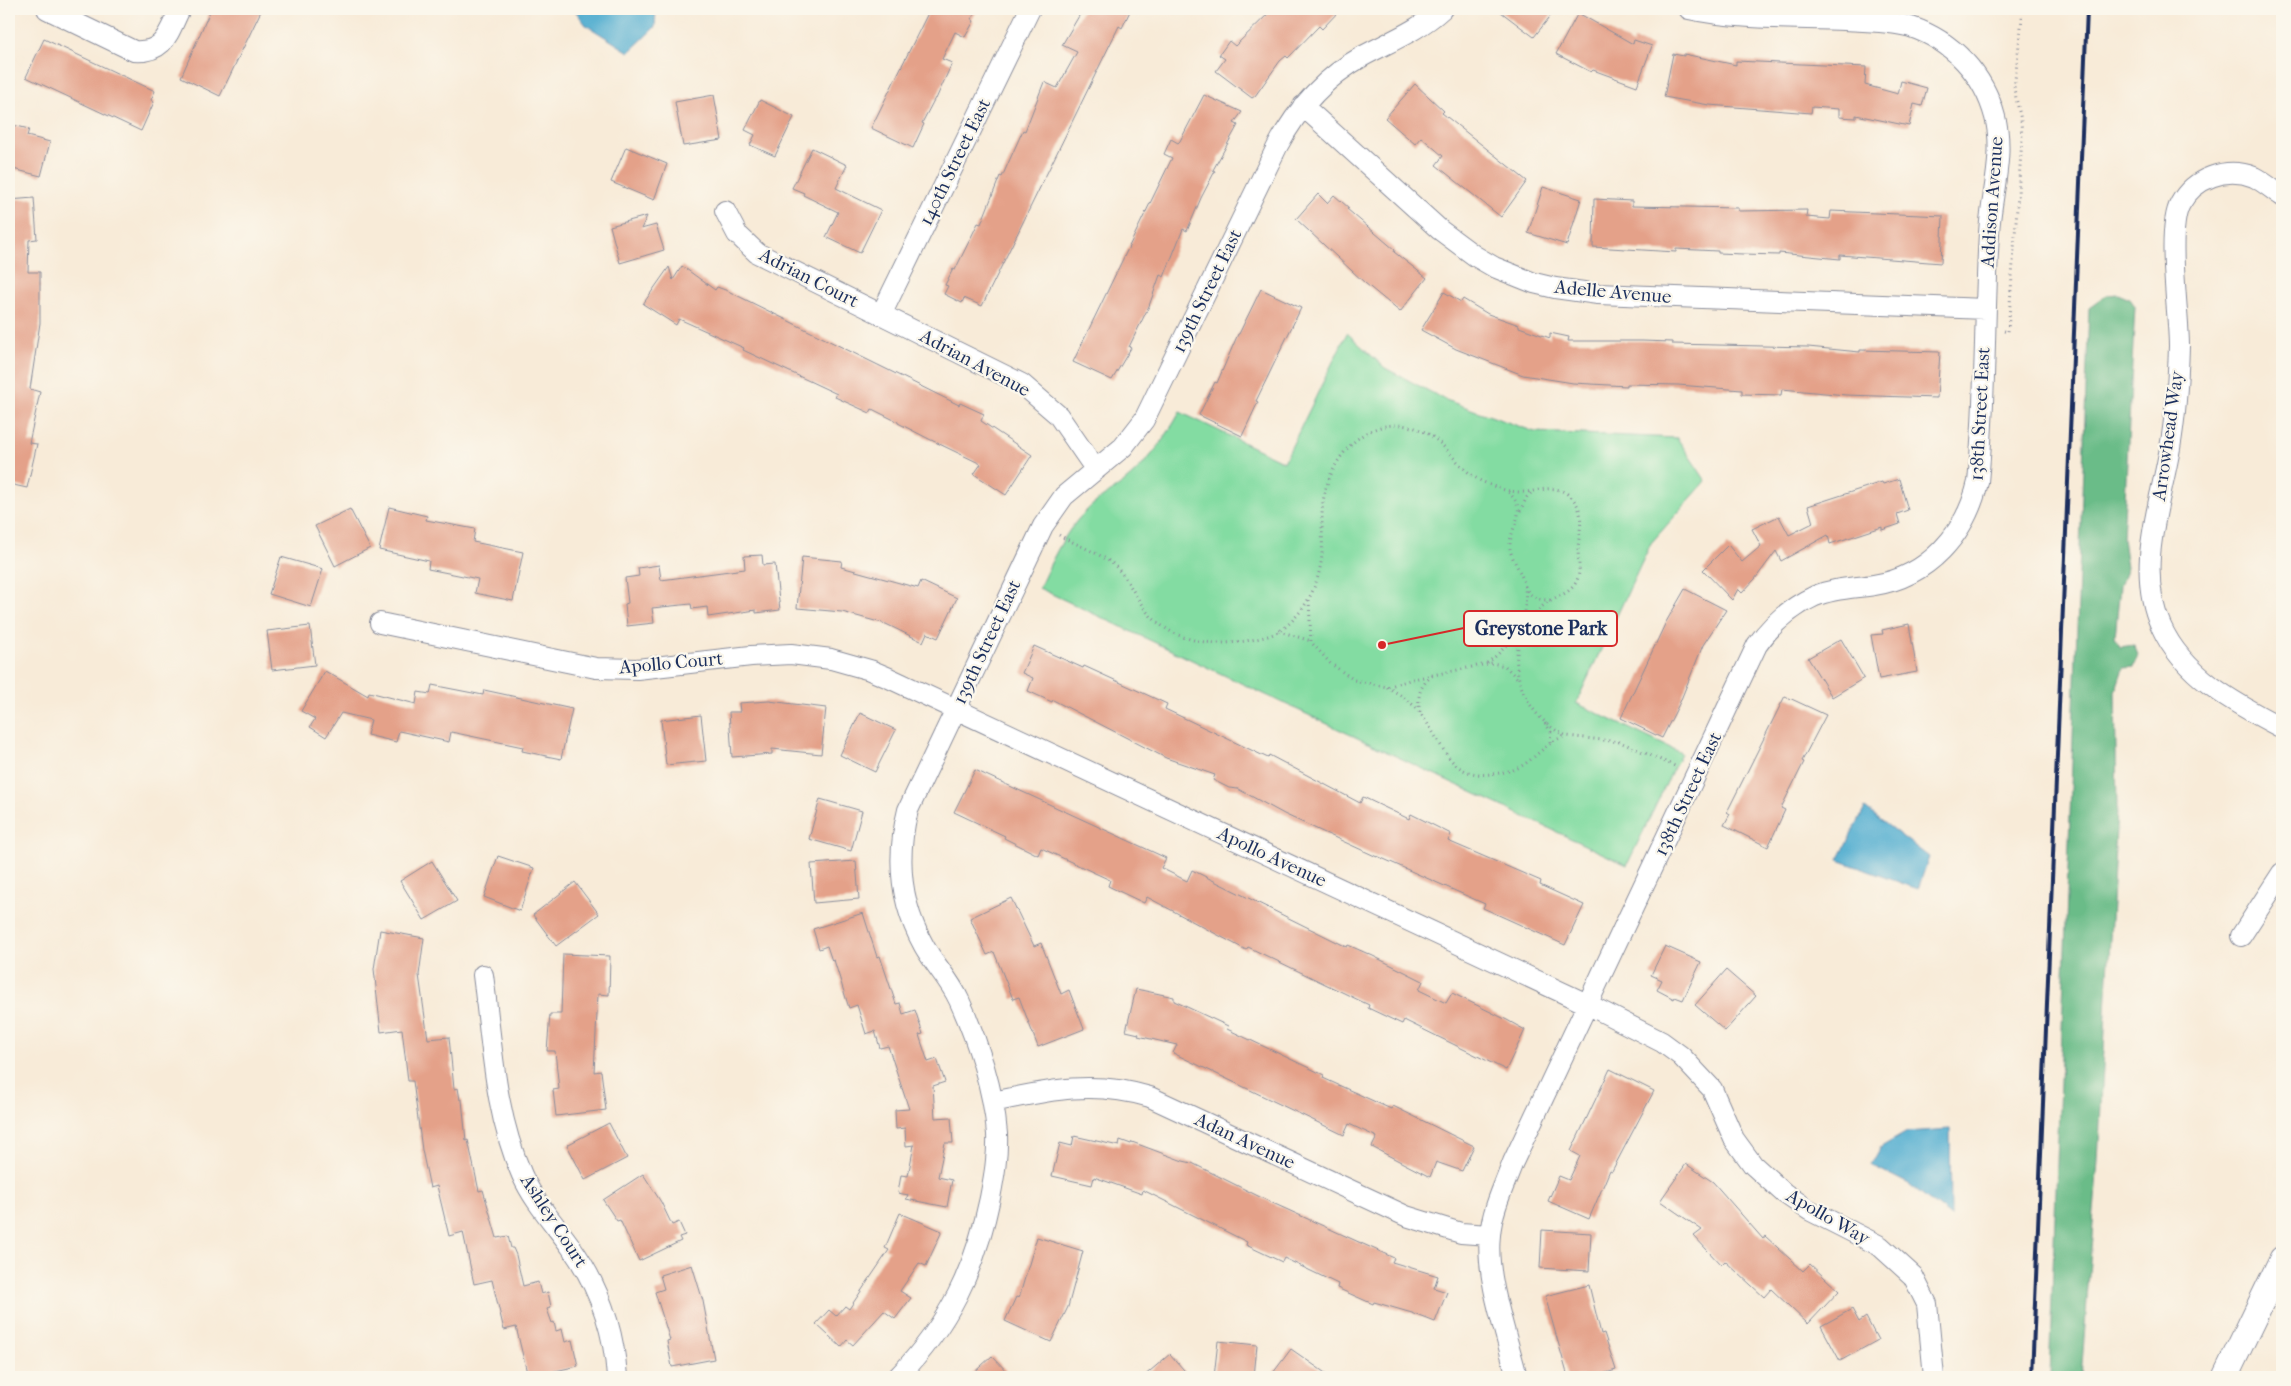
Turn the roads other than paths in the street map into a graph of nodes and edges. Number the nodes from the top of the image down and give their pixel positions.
1 (46, 9) edge
2 (180, 9) edge
3 (1030, 9) edge
4 (1442, 9) edge
5 (1690, 9) edge
6 (1303, 106) junction
7 (2282, 196) edge
8 (725, 211) dead end
9 (1986, 310) junction
10 (881, 315) junction
11 (1096, 470) junction
12 (380, 623) dead end
13 (955, 709) junction
14 (2282, 728) edge
15 (2282, 873) edge
16 (2241, 936) dead end
17 (484, 974) dead end
18 (1589, 1005) junction
19 (993, 1102) junction
20 (1490, 1236) junction
21 (2282, 1259) edge
22 (617, 1377) edge
23 (898, 1377) edge
24 (1517, 1377) edge
25 (1934, 1377) edge
26 (2224, 1377) edge

1 - 2 street
3 - 10 street, 140th Street East
4 - 6 street, 139th Street East
5 - 9 street, Addison Avenue
6 - 9 street, Adelle Avenue
6 - 11 street, 139th Street East
7 - 14 street, Arrowhead Way
8 - 10 street, Adrian Court
9 - 18 street, 138th Street East
10 - 11 street, Adrian Avenue
11 - 13 street, 139th Street East
12 - 13 street, Apollo Court
13 - 18 street, Apollo Avenue
13 - 19 street, 139th Street East
15 - 16 street
17 - 22 street, Ashley Court
18 - 20 street, 138th Street East
18 - 25 street, Apollo Way
19 - 20 street, Adan Avenue
19 - 23 street, 139th Street East
20 - 24 street, 138th Street East
21 - 26 street

